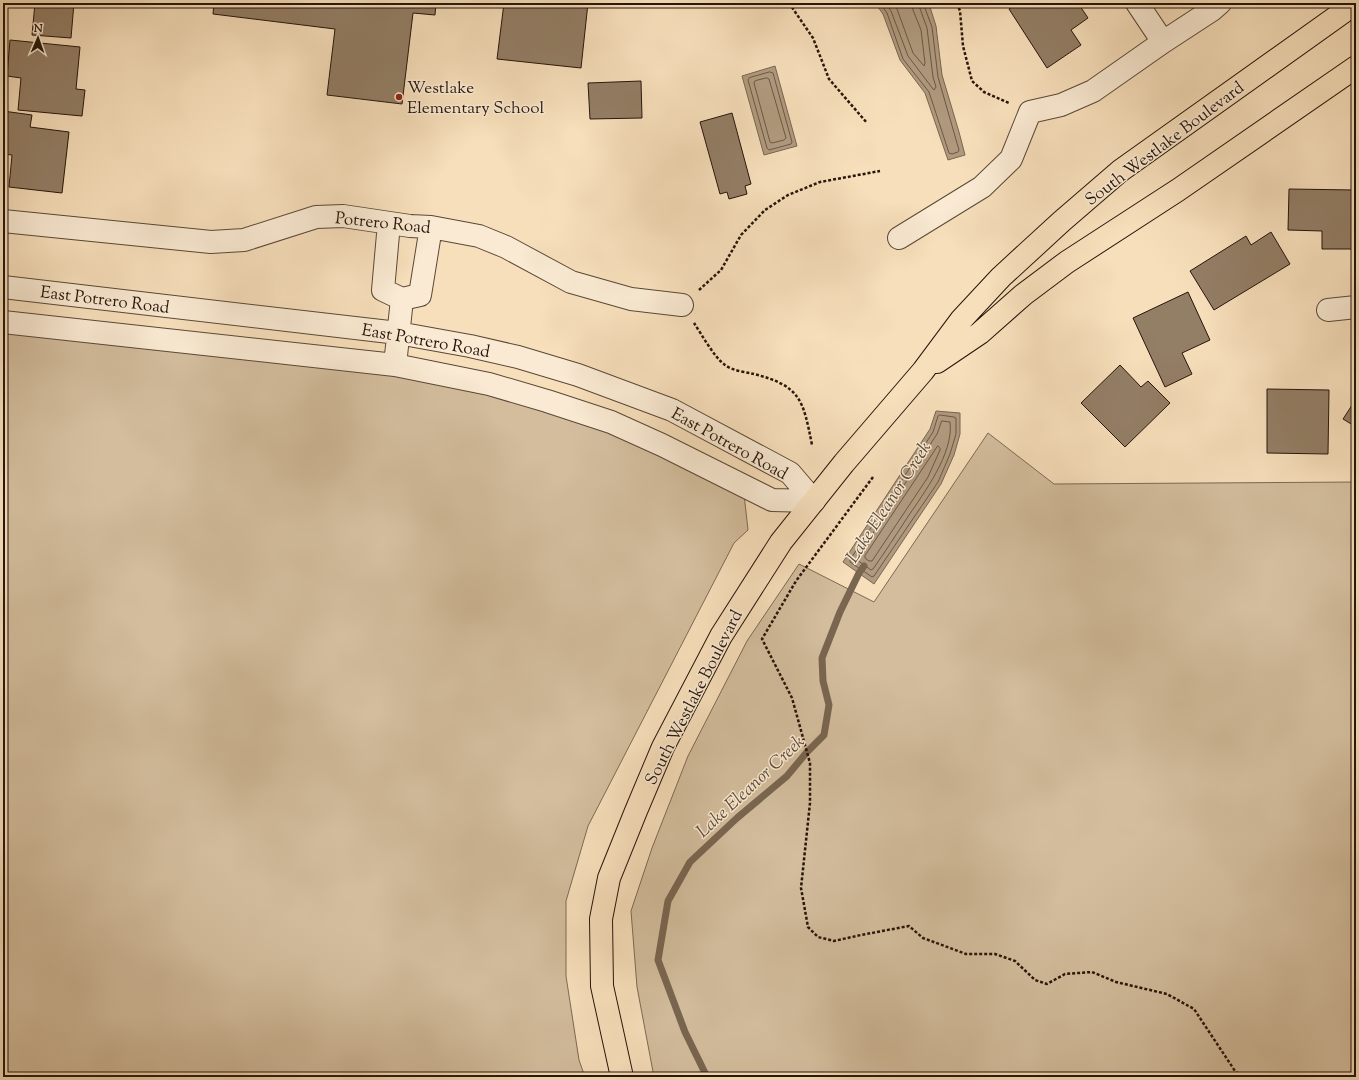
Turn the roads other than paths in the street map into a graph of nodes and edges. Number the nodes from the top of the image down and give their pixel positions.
1 (1137, 3) edge
2 (1220, 3) edge
3 (1356, 3) edge
4 (1163, 42) junction
5 (1356, 67) edge
6 (3, 221) edge
7 (389, 223) junction
8 (431, 227) junction
9 (899, 238) dead end
10 (3, 287) edge
11 (402, 299) junction
12 (682, 305) road end
13 (1356, 307) edge
14 (1328, 310) dead end
15 (3, 322) edge
16 (398, 333) junction
17 (395, 365) junction
18 (923, 371) junction
19 (814, 501) junction
20 (622, 1077) edge

1 - 4 street
2 - 4 street
3 - 18 main road, South Westlake Boulevard
4 - 9 street
5 - 18 main road, South Westlake Boulevard
6 - 7 street, Potrero Road
7 - 8 street, Potrero Road
7 - 11 street
8 - 11 street
8 - 12 street, Potrero Road
10 - 16 street, East Potrero Road
11 - 16 street
13 - 14 street
15 - 17 street, East Potrero Road
16 - 17 street
16 - 19 street, East Potrero Road
17 - 19 street, East Potrero Road
18 - 19 main road, South Westlake Boulevard
19 - 20 main road, South Westlake Boulevard

